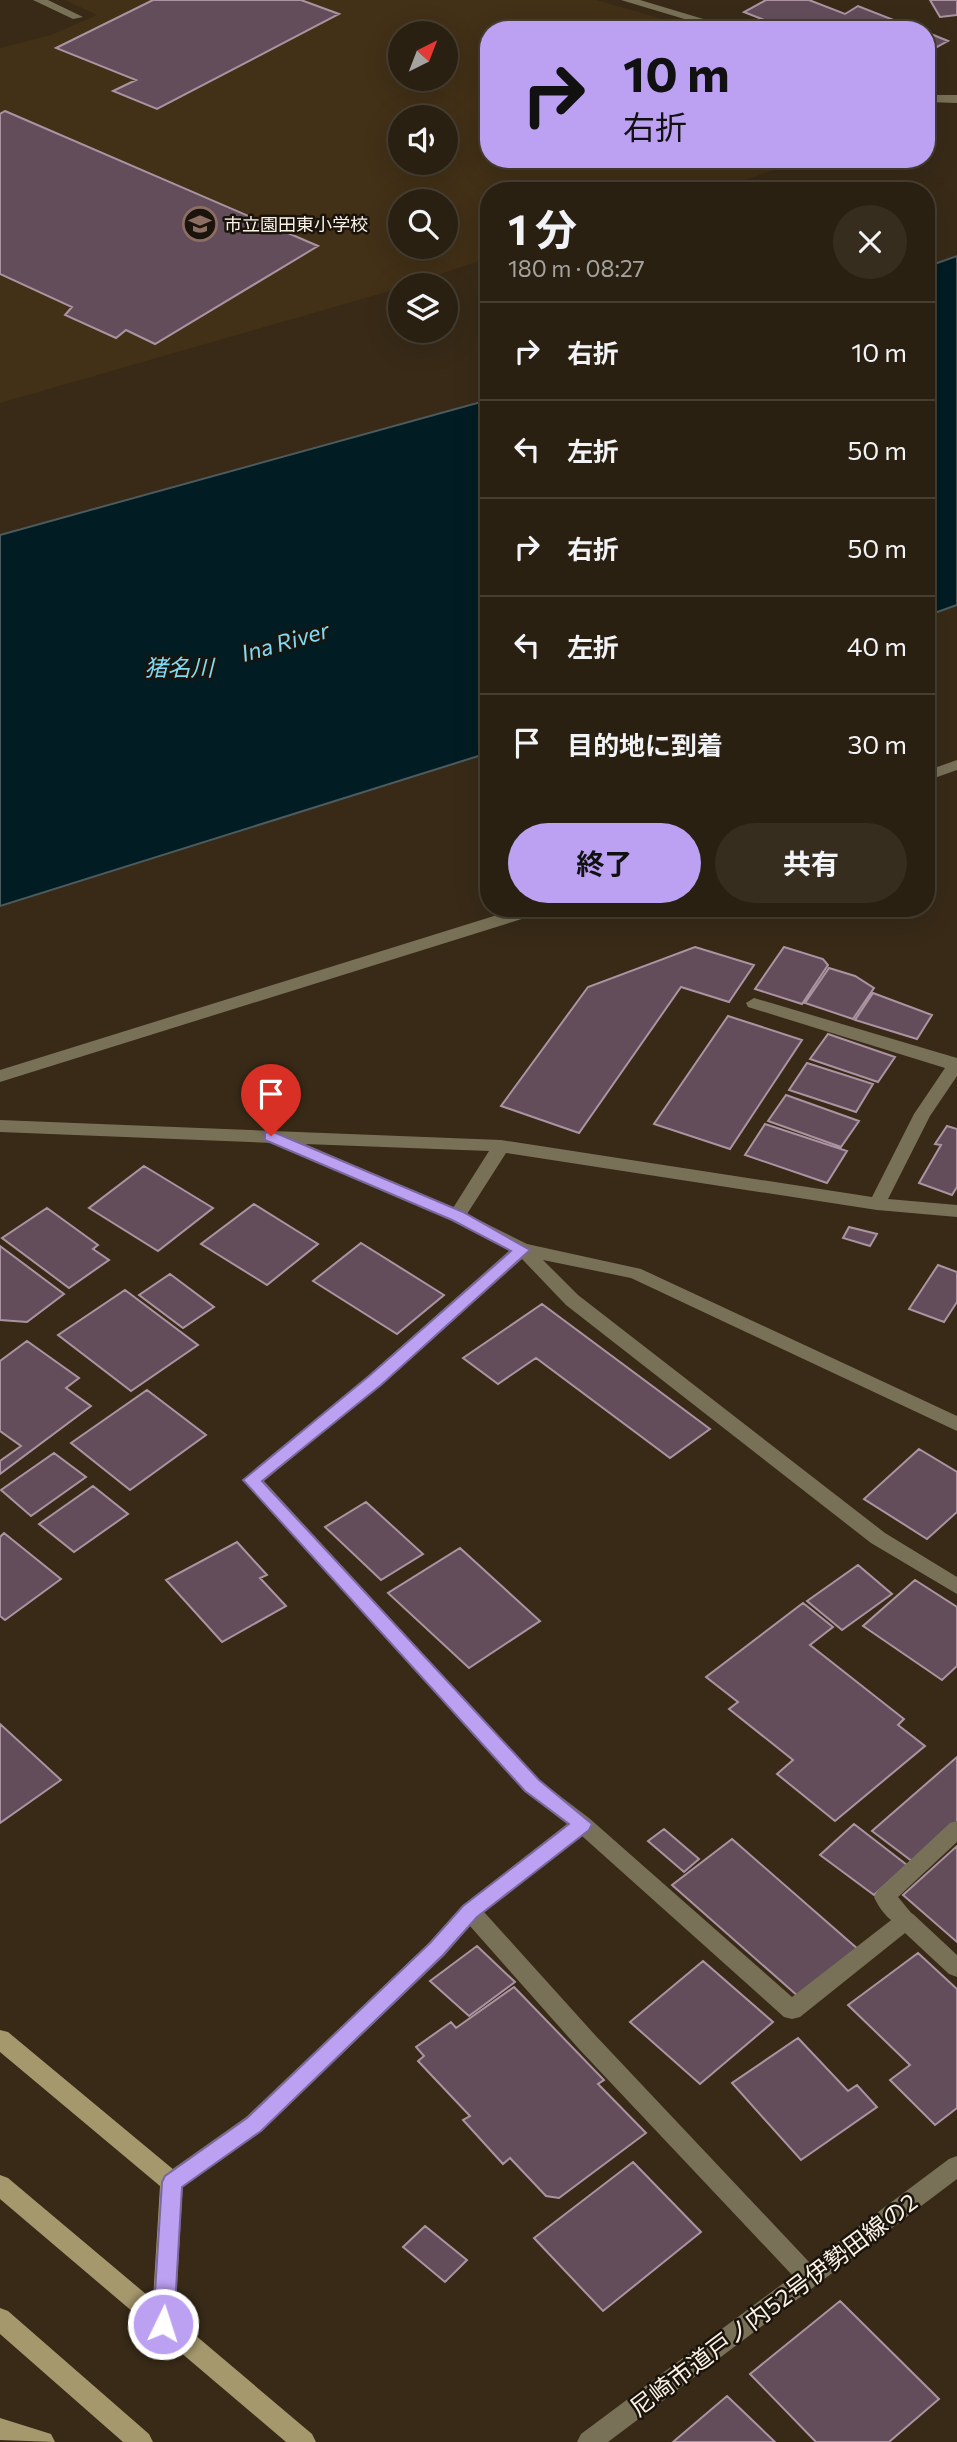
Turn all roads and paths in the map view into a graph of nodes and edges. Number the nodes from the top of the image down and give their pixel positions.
1 (39, 0) edge
2 (627, 0) edge
3 (77, 17) dead end
4 (703, 21) edge
5 (935, 99) edge
6 (957, 99) edge
7 (957, 765) edge
8 (935, 773) edge
9 (509, 917) edge
10 (754, 1003) dead end
11 (956, 1065) edge
12 (0, 1076) edge
13 (0, 1126) edge
14 (271, 1136) junction
15 (501, 1146) junction
16 (877, 1204) junction
17 (957, 1211) edge
18 (457, 1216) junction
19 (522, 1250) junction
20 (957, 1424) edge
21 (957, 1587) edge
22 (582, 1824) junction
23 (957, 1829) edge
24 (470, 1911) junction
25 (906, 1920) junction
26 (957, 1968) edge
27 (0, 2039) edge
28 (957, 2165) edge
29 (172, 2182) junction
30 (0, 2185) edge
31 (809, 2277) junction
32 (0, 2319) edge
33 (163, 2324) junction
34 (0, 2429) edge
35 (43, 2442) edge
36 (141, 2442) edge
37 (304, 2442) edge
38 (589, 2442) edge

1 - 3 street
2 - 4 street
5 - 6 street
7 - 8 street
9 - 12 street
10 - 11 street
11 - 16 street
13 - 14 street
14 - 15 street
14 - 18 street
15 - 16 street
15 - 18 street
16 - 17 street
18 - 19 street
19 - 20 street
19 - 21 street
19 - 22 street
22 - 24 street
22 - 25 street
23 - 25 street
24 - 29 street
24 - 31 street
25 - 26 street
27 - 29 main road
28 - 31 street, 尼崎市道戸ノ内52号伊勢田線の2
29 - 33 main road
30 - 33 main road
31 - 38 street, 尼崎市道戸ノ内52号伊勢田線の2
32 - 36 main road
33 - 37 main road
34 - 35 main road

